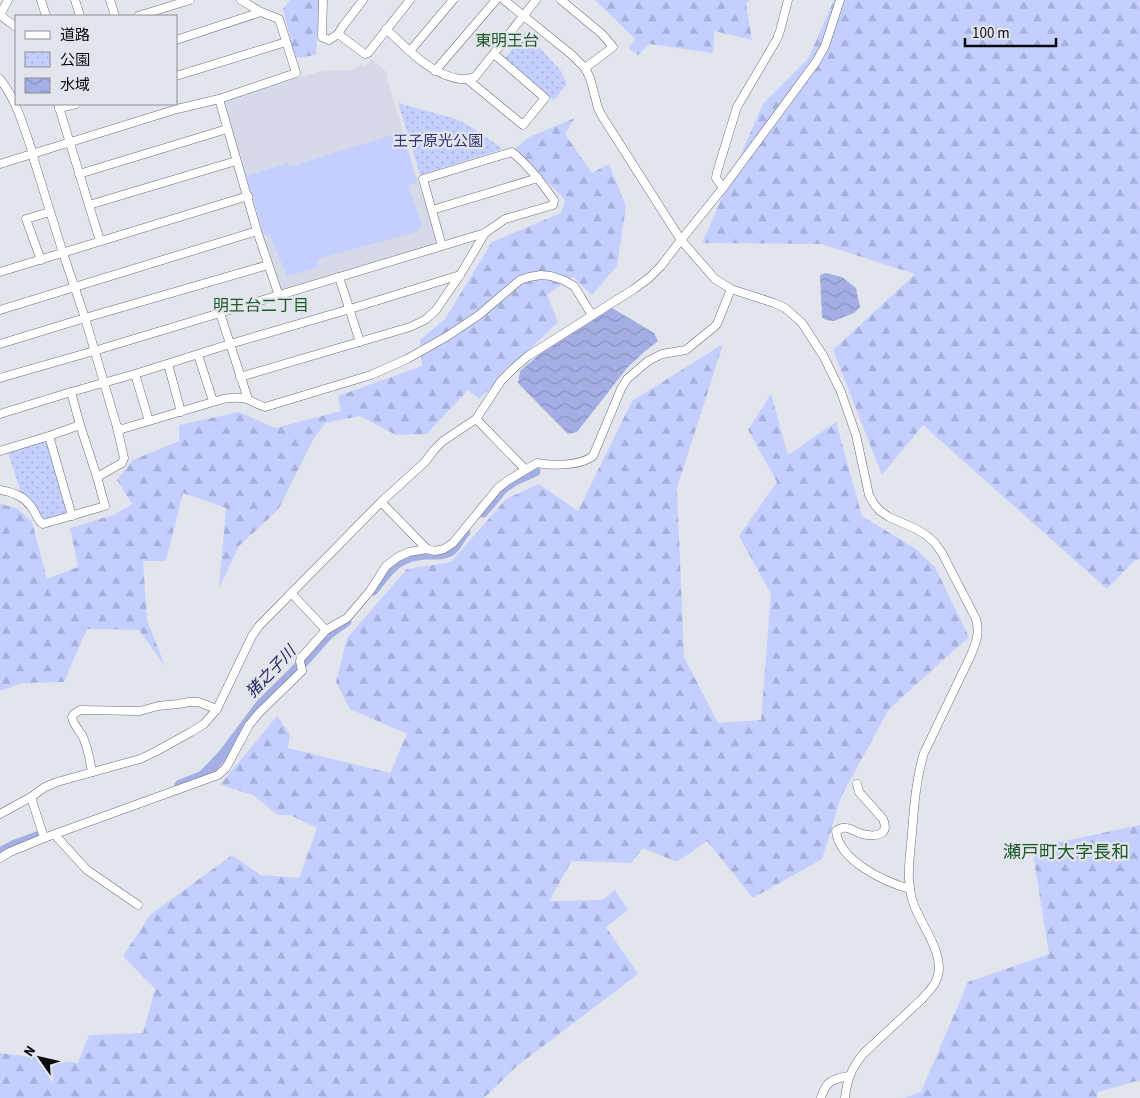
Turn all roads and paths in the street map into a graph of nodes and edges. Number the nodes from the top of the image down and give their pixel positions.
1 (8, 0) edge
2 (40, 0) edge
3 (75, 0) edge
4 (110, 0) edge
5 (190, 0) edge
6 (241, 0) edge
7 (323, 0) edge
8 (363, 0) edge
9 (453, 0) edge
10 (496, 0) edge
11 (504, 0) edge
12 (536, 0) edge
13 (561, 0) edge
14 (788, 0) edge
15 (840, 0) edge
16 (407, 1) edge
17 (262, 12) junction
18 (0, 15) edge
19 (46, 15) edge
20 (80, 15) edge
21 (115, 15) edge
22 (144, 15) edge
23 (524, 16) junction
24 (15, 26) edge
25 (386, 30) junction
26 (338, 34) junction
27 (178, 39) edge
28 (286, 42) junction
29 (410, 50) junction
30 (494, 54) junction
31 (585, 68) junction
32 (435, 71) junction
33 (178, 75) edge
34 (0, 79) edge
35 (467, 79) junction
36 (219, 99) junction
37 (15, 104) edge
38 (16, 105) edge
39 (59, 106) edge
40 (176, 106) edge
41 (227, 128) junction
42 (69, 142) junction
43 (34, 154) junction
44 (236, 161) junction
45 (0, 164) edge
46 (79, 174) junction
47 (538, 178) junction
48 (723, 188) junction
49 (248, 196) junction
50 (88, 205) junction
51 (432, 210) junction
52 (50, 212) junction
53 (258, 231) junction
54 (485, 233) junction
55 (680, 240) junction
56 (100, 242) junction
57 (442, 246) junction
58 (63, 253) junction
59 (41, 260) junction
60 (268, 265) junction
61 (0, 272) edge
62 (460, 275) junction
63 (339, 278) junction
64 (75, 288) junction
65 (731, 289) junction
66 (279, 296) junction
67 (350, 309) junction
68 (0, 310) edge
69 (220, 313) junction
70 (592, 315) junction
71 (85, 318) junction
72 (360, 342) junction
73 (0, 344) edge
74 (230, 344) junction
75 (94, 351) junction
76 (198, 355) junction
77 (168, 364) junction
78 (135, 374) junction
79 (240, 377) junction
80 (0, 378) edge
81 (104, 383) junction
82 (71, 392) junction
83 (248, 399) junction
84 (213, 401) junction
85 (181, 412) junction
86 (0, 414) edge
87 (476, 419) junction
88 (149, 421) junction
89 (80, 425) junction
90 (116, 427) junction
91 (49, 436) junction
92 (0, 451) edge
93 (525, 470) junction
94 (97, 477) junction
95 (0, 490) edge
96 (382, 502) junction
97 (72, 516) junction
98 (427, 549) junction
99 (291, 593) junction
100 (326, 630) junction
101 (217, 709) junction
102 (92, 772) junction
103 (857, 784) dead end
104 (31, 797) junction
105 (0, 814) edge
106 (43, 835) junction
107 (55, 835) junction
108 (0, 858) edge
109 (910, 889) junction
110 (138, 905) dead end
111 (849, 1076) junction
112 (821, 1098) edge
113 (845, 1098) edge

1 - 18 street
2 - 19 street
3 - 20 street
4 - 21 street
5 - 22 street
6 - 17 street
7 - 26 street
8 - 26 street
9 - 29 street
10 - 32 street
11 - 23 street
12 - 23 street
13 - 31 street
14 - 48 street
15 - 48 street
16 - 25 street
17 - 27 street
17 - 28 street
18 - 24 street
23 - 30 street
23 - 31 street
25 - 26 street
25 - 29 street
28 - 33 street
28 - 36 street
29 - 32 street
30 - 35 street
30 - 35 street
31 - 55 street
32 - 35 street
34 - 37 street
36 - 40 street
36 - 41 street
38 - 43 street
39 - 42 street
40 - 42 street
41 - 44 street
41 - 46 street
42 - 43 street
42 - 46 street
43 - 45 street
43 - 52 street
44 - 49 street
44 - 50 street
46 - 50 street
47 - 51 street
47 - 51 street
47 - 54 street
48 - 55 street
49 - 53 street
49 - 56 street
50 - 56 street
51 - 57 street
52 - 58 street
52 - 59 street
53 - 60 street
53 - 64 street
54 - 57 street
54 - 62 street
55 - 65 street
55 - 70 street
56 - 58 street
57 - 63 street
58 - 59 street
58 - 64 street
59 - 61 street
60 - 66 street
60 - 71 street
62 - 67 street
62 - 72 street
63 - 66 street
63 - 67 street
64 - 68 street
64 - 71 street
65 - 93 street
65 - 109 street
66 - 69 street
67 - 72 street
67 - 74 street
69 - 74 street
69 - 75 street
70 - 83 street
70 - 87 street
71 - 73 street
71 - 75 street
72 - 79 street
74 - 76 street
74 - 79 street
75 - 80 street
75 - 81 street
76 - 77 street
76 - 84 street
77 - 78 street
77 - 85 street
78 - 81 street
78 - 88 street
79 - 83 street
81 - 82 street
81 - 90 street
82 - 86 street
82 - 89 street
83 - 84 street
84 - 85 street
85 - 88 street
87 - 93 street
87 - 96 street
88 - 90 street
89 - 91 street
89 - 94 street
90 - 94 street
91 - 92 street
91 - 97 street
93 - 98 street
94 - 97 street
95 - 97 street
96 - 98 street
96 - 99 street
98 - 100 street
99 - 100 street
99 - 101 street
100 - 107 street
101 - 102 street
101 - 102 street
102 - 104 street
103 - 109 street
104 - 105 street
104 - 106 street
106 - 107 street
106 - 108 street
107 - 110 street
109 - 111 street
111 - 112 street
111 - 113 street

